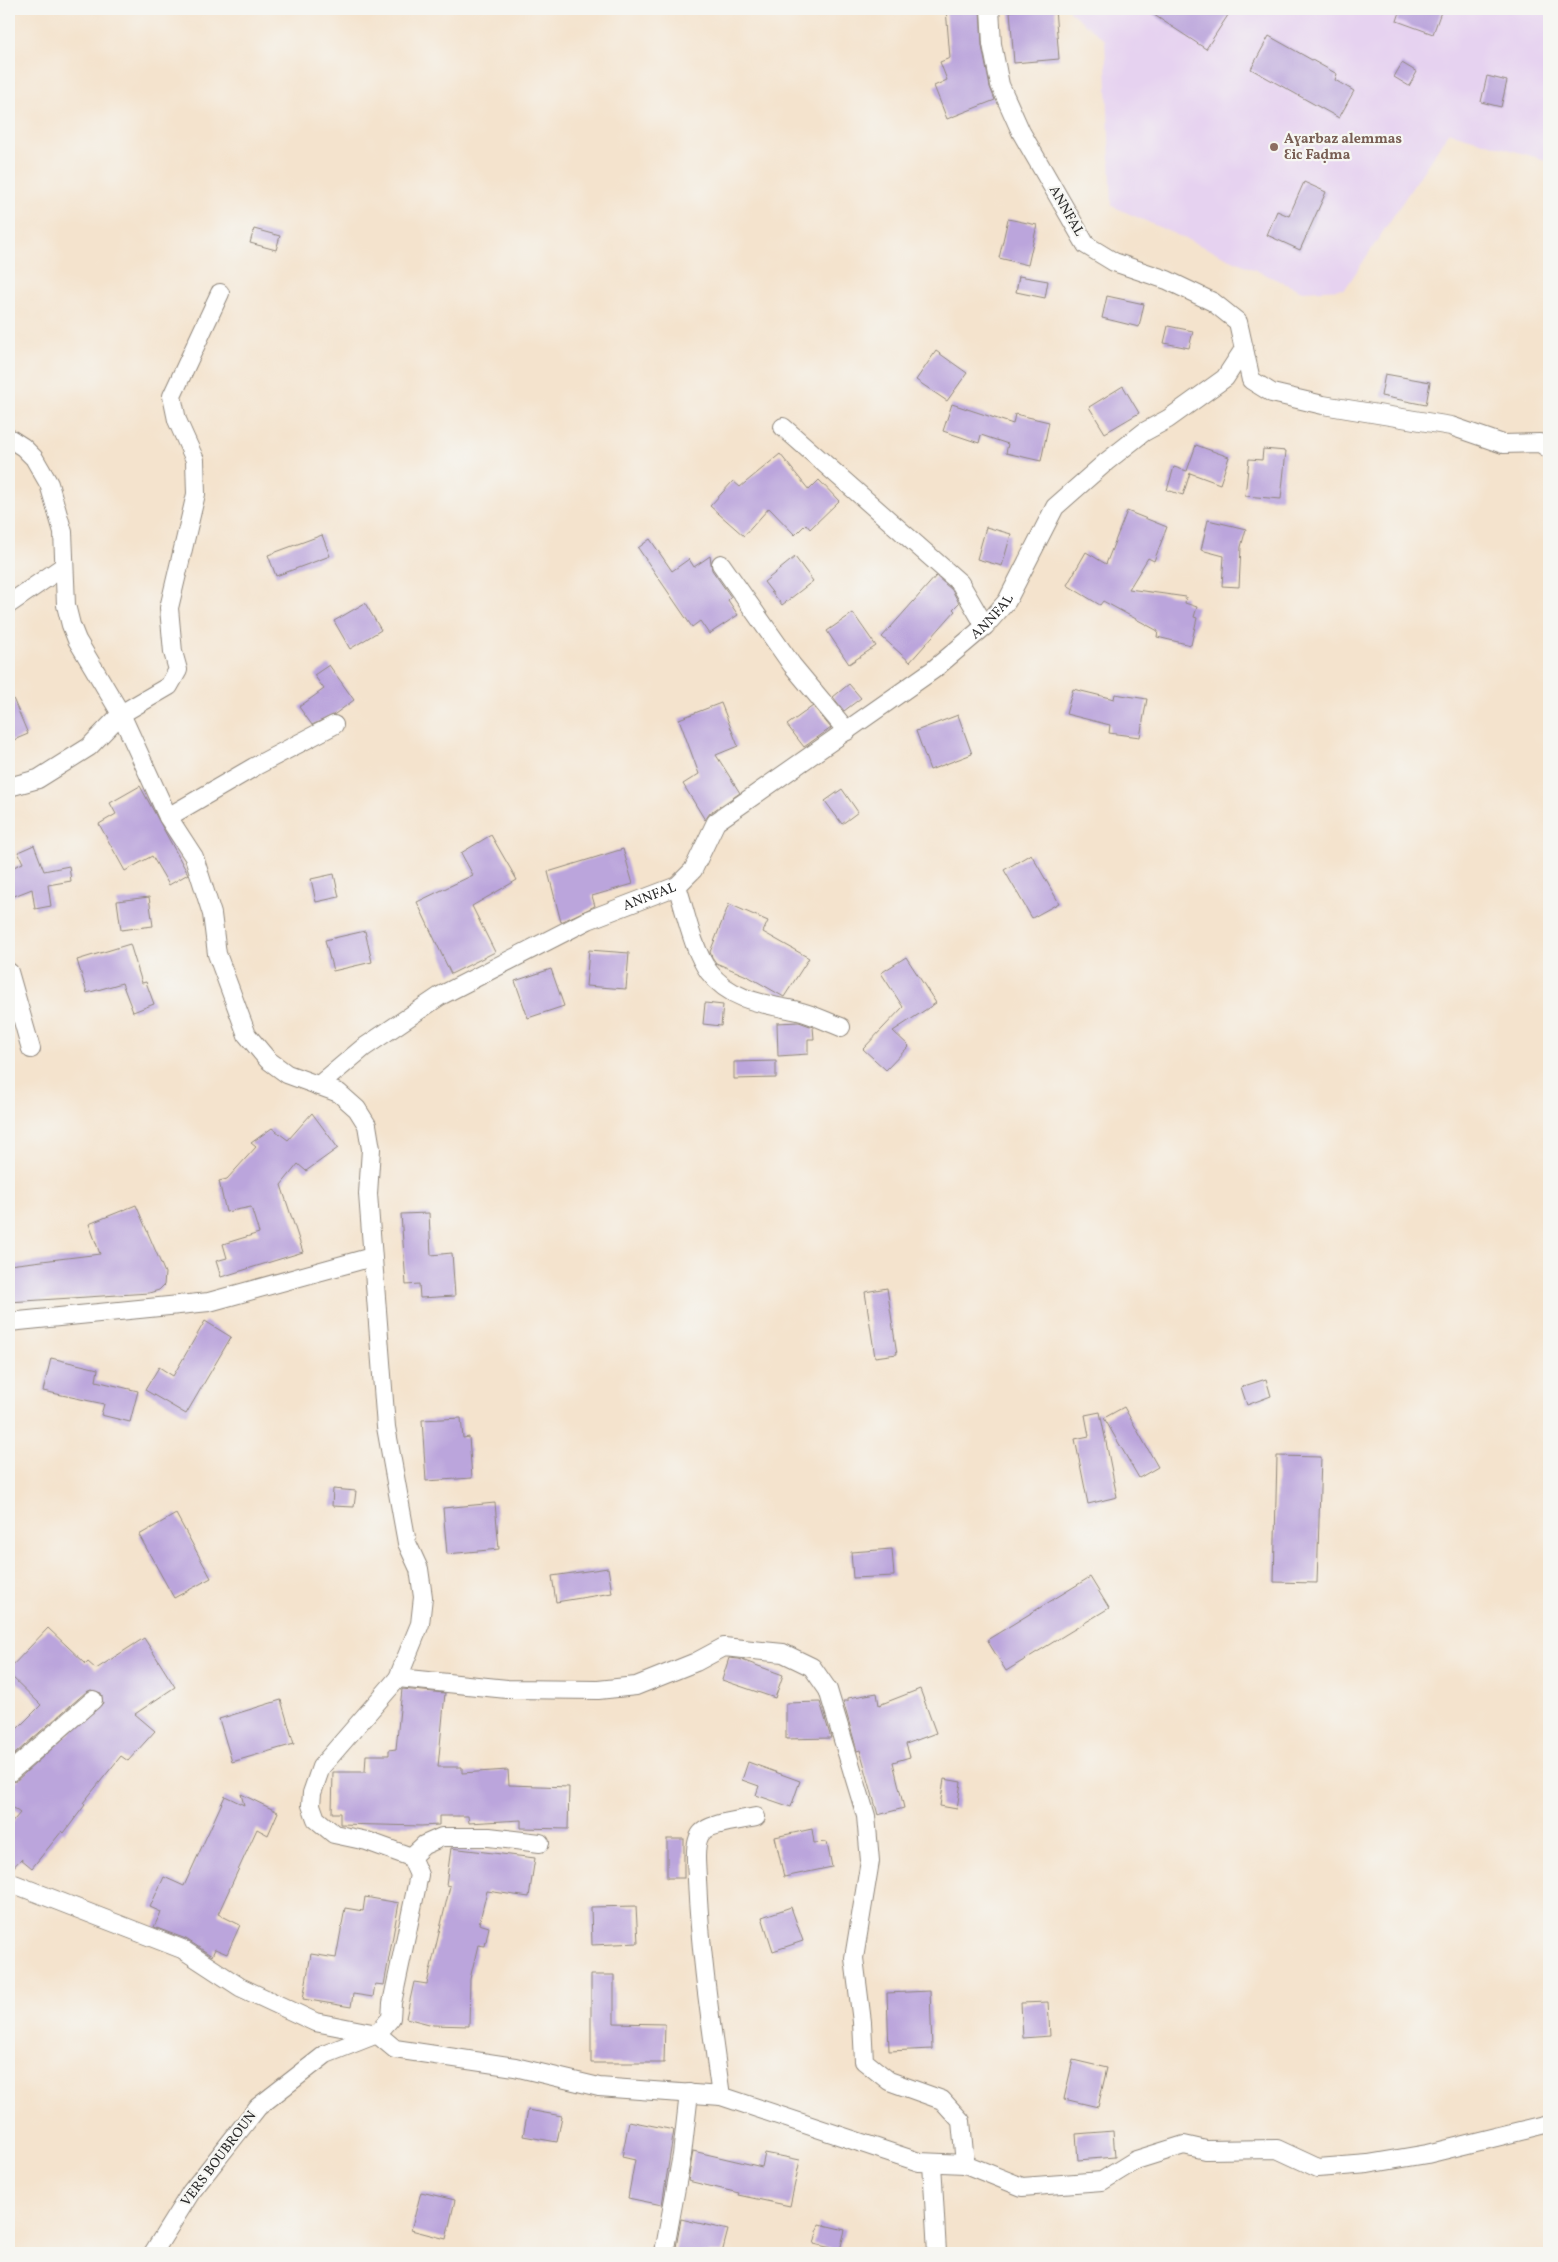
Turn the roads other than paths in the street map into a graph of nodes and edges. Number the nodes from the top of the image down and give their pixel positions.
1 (990, 9) edge
2 (220, 293) dead end
3 (1244, 349) junction
4 (783, 427) dead end
5 (9, 438) edge
6 (1549, 449) edge
7 (721, 564) dead end
8 (64, 566) junction
9 (9, 604) edge
10 (985, 626) junction
11 (121, 714) junction
12 (334, 725) dead end
13 (847, 730) junction
14 (9, 787) edge
15 (168, 818) junction
16 (677, 886) junction
17 (9, 972) edge
18 (841, 1027) dead end
19 (31, 1049) dead end
20 (318, 1086) junction
21 (372, 1257) junction
22 (9, 1322) edge
23 (398, 1678) junction
24 (93, 1700) dead end
25 (9, 1773) edge
26 (756, 1817) dead end
27 (540, 1843) dead end
28 (411, 1857) junction
29 (9, 1882) edge
30 (376, 2034) junction
31 (689, 2093) junction
32 (721, 2096) junction
33 (1549, 2124) edge
34 (932, 2163) junction
35 (965, 2164) junction
36 (153, 2253) edge
37 (664, 2253) edge
38 (937, 2253) edge

1 - 3 street, ANNFAL
2 - 11 street
3 - 6 street
3 - 10 street, ANNFAL
4 - 10 street
5 - 8 street
7 - 13 street
8 - 9 street
8 - 11 street
10 - 13 street, ANNFAL
11 - 14 street
11 - 15 street
12 - 15 street
13 - 16 street, ANNFAL
15 - 20 street
16 - 18 street
16 - 20 street, ANNFAL
17 - 19 street
20 - 21 street
21 - 22 street
21 - 23 street
23 - 28 street
23 - 35 street
24 - 25 street
26 - 32 street
27 - 28 street
28 - 30 street
29 - 30 street
30 - 31 street
30 - 36 street, VERS BOUBROUN
31 - 32 street
31 - 37 street
32 - 34 street
33 - 35 street
34 - 35 street
34 - 38 street

